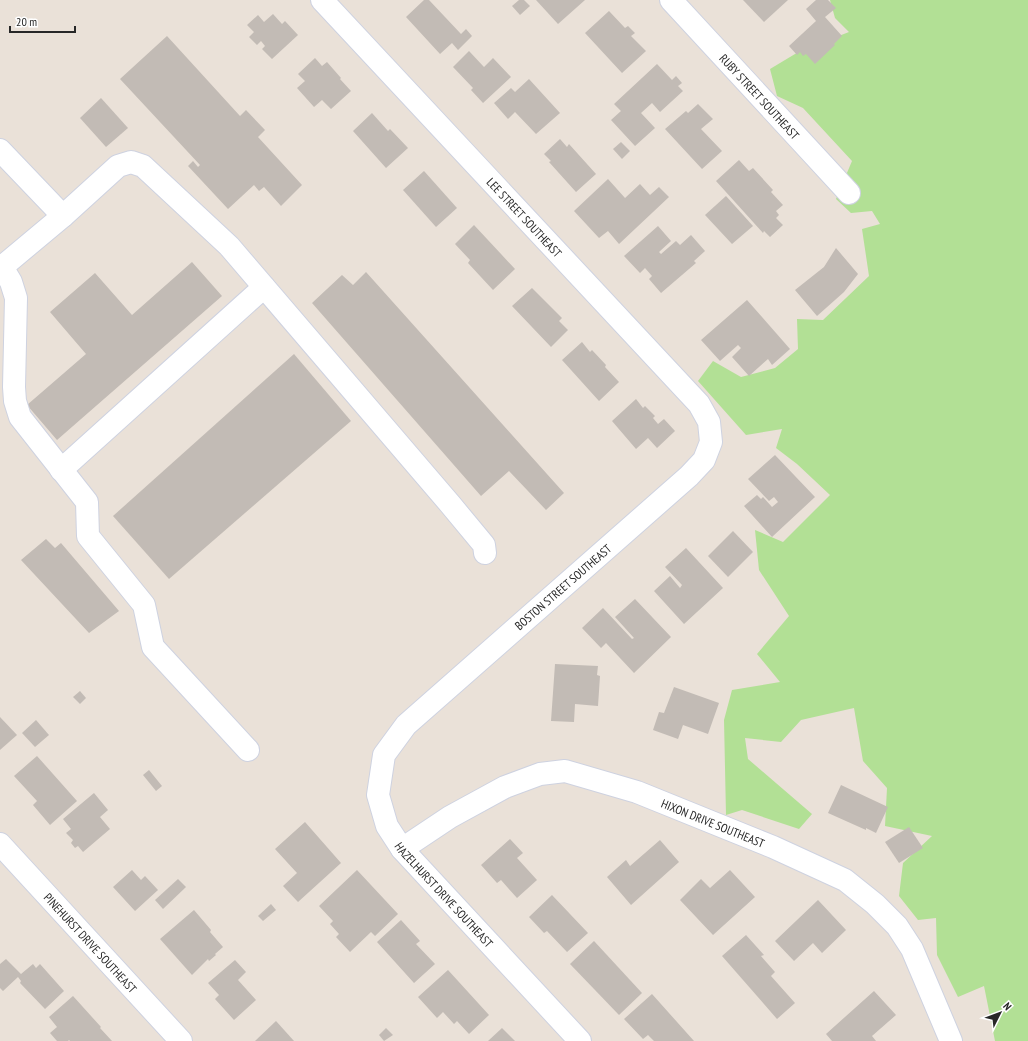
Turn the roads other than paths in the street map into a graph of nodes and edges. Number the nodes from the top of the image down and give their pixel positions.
1 (322, 0) edge
2 (671, 0) edge
3 (0, 150) edge
4 (849, 193) dead end
5 (63, 216) junction
6 (1, 266) edge
7 (264, 287) junction
8 (711, 442) joint
9 (61, 470) junction
10 (485, 553) dead end
11 (406, 725) joint
12 (248, 750) dead end
13 (0, 844) edge
14 (402, 849) junction
15 (181, 1041) edge
16 (580, 1041) edge
17 (951, 1041) edge

1 - 8 street, LEE STREET SOUTHEAST
2 - 4 street, RUBY STREET SOUTHEAST
3 - 5 street
5 - 6 street
5 - 7 street
6 - 9 street
7 - 9 street
7 - 10 street
8 - 11 street, BOSTON STREET SOUTHEAST
9 - 12 street
11 - 14 street, HAZELHURST DRIVE SOUTHEAST
13 - 15 street, PINEHURST DRIVE SOUTHEAST
14 - 16 street, HAZELHURST DRIVE SOUTHEAST
14 - 17 street, HIXON DRIVE SOUTHEAST

